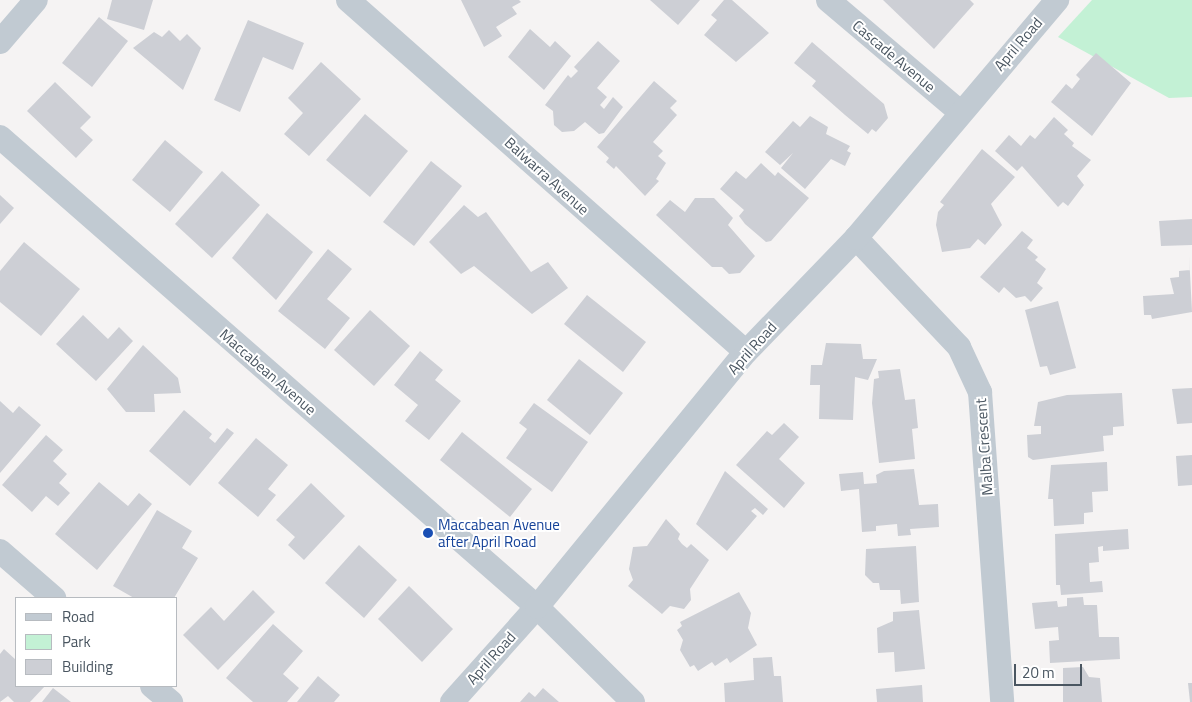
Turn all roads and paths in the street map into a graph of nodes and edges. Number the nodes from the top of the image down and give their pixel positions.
1 (36, 0) edge
2 (348, 0) edge
3 (828, 0) edge
4 (1057, 0) edge
5 (0, 42) edge
6 (960, 112) junction
7 (0, 137) edge
8 (856, 238) junction
9 (746, 352) junction
10 (0, 551) edge
11 (53, 597) edge
12 (537, 607) junction
13 (153, 687) edge
14 (171, 702) edge
15 (452, 702) edge
16 (633, 702) edge
17 (1002, 702) edge

1 - 5 street
2 - 9 street, Balwarra Avenue
3 - 6 street, Cascade Avenue
4 - 6 street, April Road
6 - 8 street, April Road
7 - 12 street, Maccabean Avenue
8 - 9 street, April Road
8 - 17 street, Malba Crescent
9 - 12 street, April Road
10 - 11 street
12 - 15 street, April Road
12 - 16 street, Maccabean Avenue
13 - 14 street

